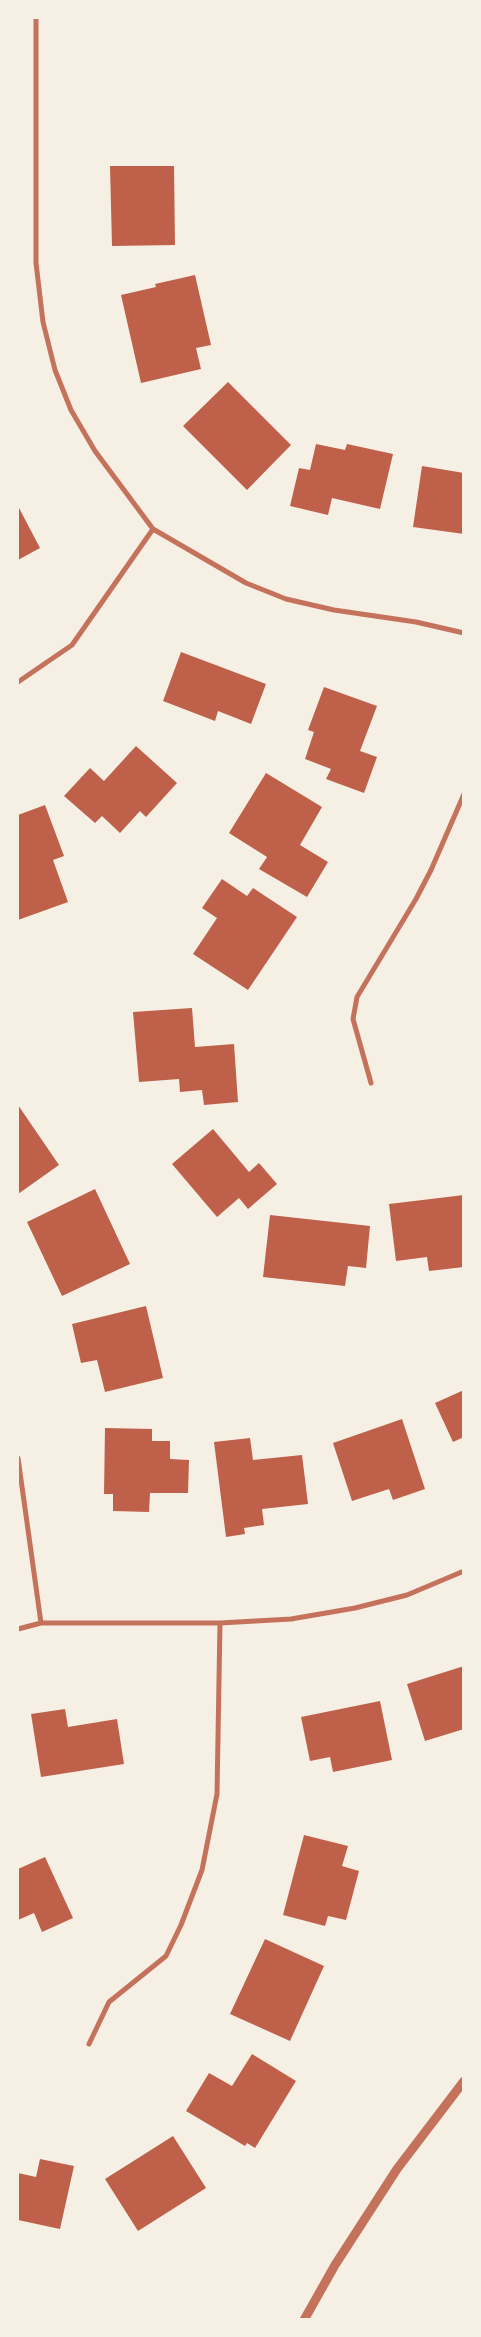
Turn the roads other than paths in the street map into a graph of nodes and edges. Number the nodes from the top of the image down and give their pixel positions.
1 (36, 18) edge
2 (153, 529) junction
3 (464, 633) edge
4 (18, 682) edge
5 (464, 794) edge
6 (371, 1083) dead end
7 (18, 1458) edge
8 (464, 1571) edge
9 (220, 1623) junction
10 (41, 1624) junction
11 (18, 1629) edge
12 (89, 2044) dead end
13 (464, 2081) edge
14 (304, 2320) edge

1 - 2 street
2 - 3 street
2 - 4 street
5 - 6 street
7 - 10 street
8 - 9 street
9 - 10 street
9 - 12 street
10 - 11 street
13 - 14 street

